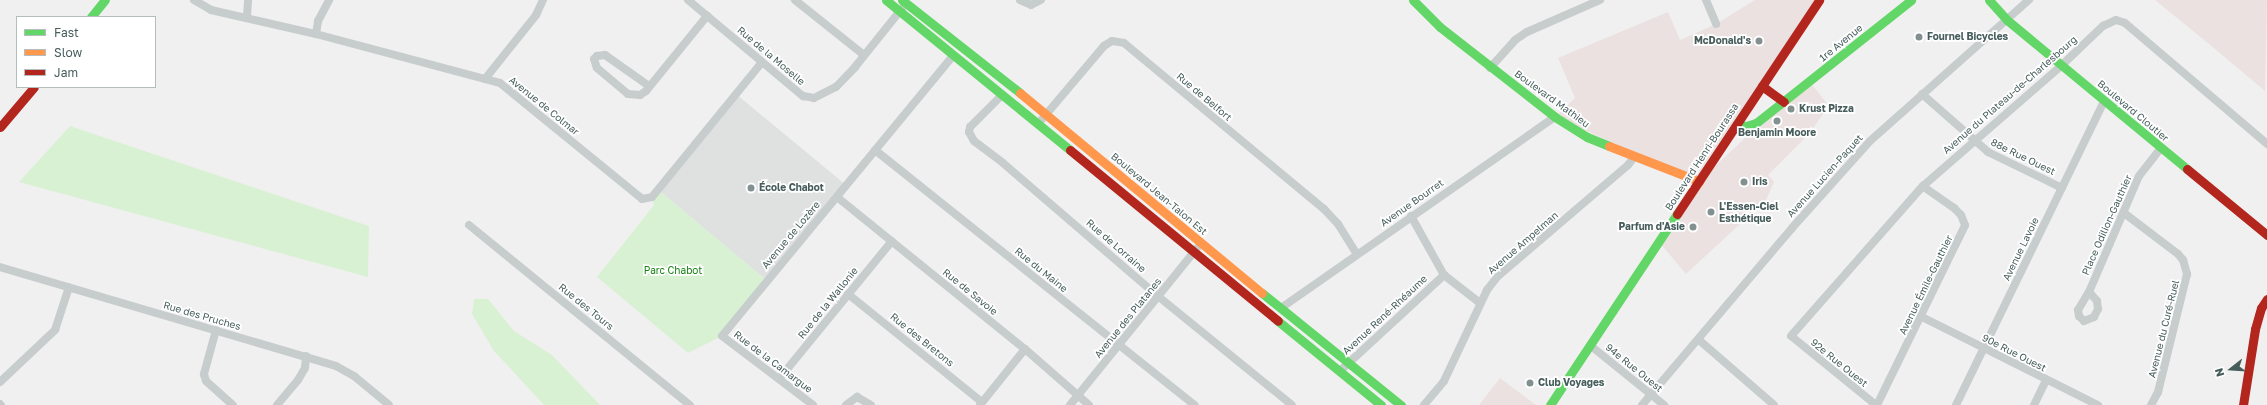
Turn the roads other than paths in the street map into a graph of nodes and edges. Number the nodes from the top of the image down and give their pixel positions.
1 (105, 0) edge
2 (194, 0) edge
3 (248, 0) edge
4 (329, 0) edge
5 (542, 0) edge
6 (688, 0) edge
7 (795, 0) edge
8 (886, 0) edge
9 (1020, 0) edge
10 (1041, 0) edge
11 (1413, 0) edge
12 (1600, 0) edge
13 (1706, 0) edge
14 (1819, 0) edge
15 (1911, 0) edge
16 (1989, 0) edge
17 (2029, 0) edge
18 (904, 2) edge
19 (900, 12) junction
20 (92, 16) edge
21 (246, 16) junction
22 (707, 16) junction
23 (2007, 20) junction
24 (1716, 24) dead end
25 (316, 34) junction
26 (864, 55) junction
27 (953, 56) junction
28 (762, 62) junction
29 (2062, 65) junction
30 (1490, 68) junction
31 (485, 79) junction
32 (649, 86) junction
33 (1762, 86) junction
34 (33, 88) edge
35 (1922, 94) junction
36 (1002, 95) junction
37 (1784, 102) junction
38 (2104, 102) junction
39 (1047, 114) junction
40 (1555, 117) junction
41 (1038, 124) junction
42 (1737, 124) junction
43 (0, 127) edge
44 (1973, 141) junction
45 (2267, 144) edge
46 (2160, 149) junction
47 (875, 150) junction
48 (1635, 156) junction
49 (1700, 181) junction
50 (1923, 186) junction
51 (2062, 188) junction
52 (837, 197) junction
53 (2124, 213) junction
54 (1412, 216) junction
55 (469, 225) dead end
56 (2267, 235) edge
57 (892, 241) junction
58 (1201, 243) junction
59 (1194, 252) junction
60 (1357, 254) junction
61 (0, 267) edge
62 (1444, 275) junction
63 (69, 287) junction
64 (2089, 292) dead end
65 (848, 294) junction
66 (1159, 296) junction
67 (2267, 299) edge
68 (1480, 303) junction
69 (1281, 308) junction
70 (1922, 317) junction
71 (216, 330) junction
72 (722, 336) joint
73 (1791, 336) joint
74 (1699, 340) junction
75 (1119, 345) junction
76 (1591, 346) junction
77 (1984, 348) junction
78 (1025, 349) junction
79 (306, 356) junction
80 (1348, 363) junction
81 (1340, 371) junction
82 (779, 379) junction
83 (2046, 380) junction
84 (0, 382) edge
85 (1651, 394) junction
86 (1077, 396) junction
87 (379, 402) edge
88 (981, 403) edge
89 (233, 405) edge
90 (277, 405) edge
91 (388, 405) edge
92 (690, 405) edge
93 (813, 405) edge
94 (846, 405) edge
95 (871, 405) edge
96 (1070, 405) edge
97 (1089, 405) edge
98 (1195, 405) edge
99 (1292, 405) edge
100 (1381, 405) edge
101 (1401, 405) edge
102 (1424, 405) edge
103 (1550, 405) edge
104 (1642, 405) edge
105 (1664, 405) edge
106 (1774, 405) edge
107 (1876, 405) edge
108 (1956, 405) edge
109 (2034, 405) edge
110 (2098, 405) edge
111 (2151, 405) edge
112 (2243, 405) edge

1 - 20 street
2 - 21 street, Avenue de Colmar
3 - 21 street
4 - 25 street
5 - 31 street
6 - 22 street, Rue de la Moselle
7 - 26 street
8 - 19 street
9 - 10 street
11 - 30 street, Boulevard Mathieu
12 - 30 street
13 - 24 street
14 - 33 street, Boulevard Henri-Bourassa
15 - 37 street, 1re Avenue
16 - 23 street, Boulevard Cloutier
17 - 23 street, Avenue Lucien-Paquet
18 - 19 street, Rue de la Moselle
18 - 39 street, Boulevard Jean-Talon Est
19 - 26 street, Rue de la Moselle
19 - 27 street
21 - 25 street, Avenue de Colmar
22 - 28 street, Rue de la Moselle
22 - 32 street
23 - 29 street, Boulevard Cloutier
23 - 35 street, Avenue Lucien-Paquet
25 - 31 street, Avenue de Colmar
26 - 28 street, Rue de la Moselle
27 - 36 street
27 - 47 street, Avenue de Lozère
28 - 31 street, Avenue de Colmar
29 - 38 street, Boulevard Cloutier
29 - 44 street, Avenue du Plateau-de-Charlesbourg
29 - 45 street, Avenue du Plateau-de-Charlesbourg
30 - 40 street, Boulevard Mathieu
32 - 32 street
33 - 37 street
33 - 42 street, Boulevard Henri-Bourassa
34 - 43 street
35 - 44 street, 88e Rue Ouest
35 - 74 street, Avenue Lucien-Paquet
36 - 41 street
36 - 66 street, Rue de Lorraine
37 - 42 street, 1re Avenue
38 - 46 street, Boulevard Cloutier
38 - 51 street, Avenue Lavoie
39 - 41 street, Rue de Belfort
39 - 58 street, Boulevard Jean-Talon Est
39 - 60 street, Rue de Belfort
40 - 48 street, Boulevard Mathieu
40 - 54 street, Avenue Bourret
41 - 59 street
42 - 49 street, Boulevard Henri-Bourassa
44 - 50 street, Avenue du Plateau-de-Charlesbourg
44 - 51 street, 88e Rue Ouest
46 - 53 street, Place Odilion-Gauthier
46 - 56 street, Boulevard Cloutier
47 - 52 street, Avenue de Lozère
47 - 75 street, Rue du Maine
48 - 49 street, Boulevard Mathieu
48 - 68 street, Avenue Ampelman
49 - 76 street, Boulevard Henri-Bourassa
50 - 70 street, Avenue Émile-Gauthier
50 - 73 street, Avenue du Plateau-de-Charlesbourg
51 - 77 street, Avenue Lavoie
52 - 57 street, Rue de Savoie
52 - 72 street, Avenue de Lozère
53 - 64 street, Place Odilion-Gauthier
53 - 111 street, Avenue du Curé-Ruel
54 - 60 street, Avenue Bourret
54 - 62 street
55 - 92 street, Rue des Tours
57 - 65 street, Rue de la Wallonie
57 - 78 street, Rue de Savoie
58 - 59 street, Avenue des Platanes
58 - 69 street, Boulevard Jean-Talon Est
59 - 66 street, Avenue des Platanes
59 - 81 street
60 - 69 street, Avenue Bourret
61 - 63 street, Rue des Pruches
62 - 68 street
62 - 80 street, Avenue René-Rhéaume
63 - 71 street, Rue des Pruches
63 - 84 street
65 - 82 street, Rue de la Wallonie
65 - 88 street, Rue des Bretons
66 - 75 street, Avenue des Platanes
66 - 99 street, Rue de Lorraine
67 - 112 street
68 - 102 street, Avenue Ampelman
69 - 80 street, Boulevard Jean-Talon Est
70 - 77 street, 90e Rue Ouest
70 - 107 street, Avenue Émile-Gauthier
71 - 79 street, Rue des Pruches
71 - 89 street
72 - 82 street, Rue de la Camargue
73 - 107 street, 92e Rue Ouest
74 - 85 street, Avenue Lucien-Paquet
74 - 106 street
75 - 86 street, Avenue des Platanes
75 - 98 street, Rue du Maine
76 - 85 street, 94e Rue Ouest
76 - 103 street, Boulevard Henri-Bourassa
77 - 83 street, 90e Rue Ouest
77 - 108 street, Avenue Lavoie
78 - 86 street, Rue de Savoie
78 - 88 street
79 - 87 street, Rue des Pruches
79 - 90 street
80 - 81 street, Avenue René-Rhéaume
80 - 101 street, Boulevard Jean-Talon Est
81 - 100 street
82 - 93 street, Rue de la Camargue
83 - 109 street
83 - 110 street, 90e Rue Ouest
85 - 104 street, Avenue Lucien-Paquet
85 - 105 street, 94e Rue Ouest
86 - 96 street, Avenue des Platanes
86 - 97 street, Rue de Savoie
87 - 91 street, Rue des Pruches
94 - 95 street

